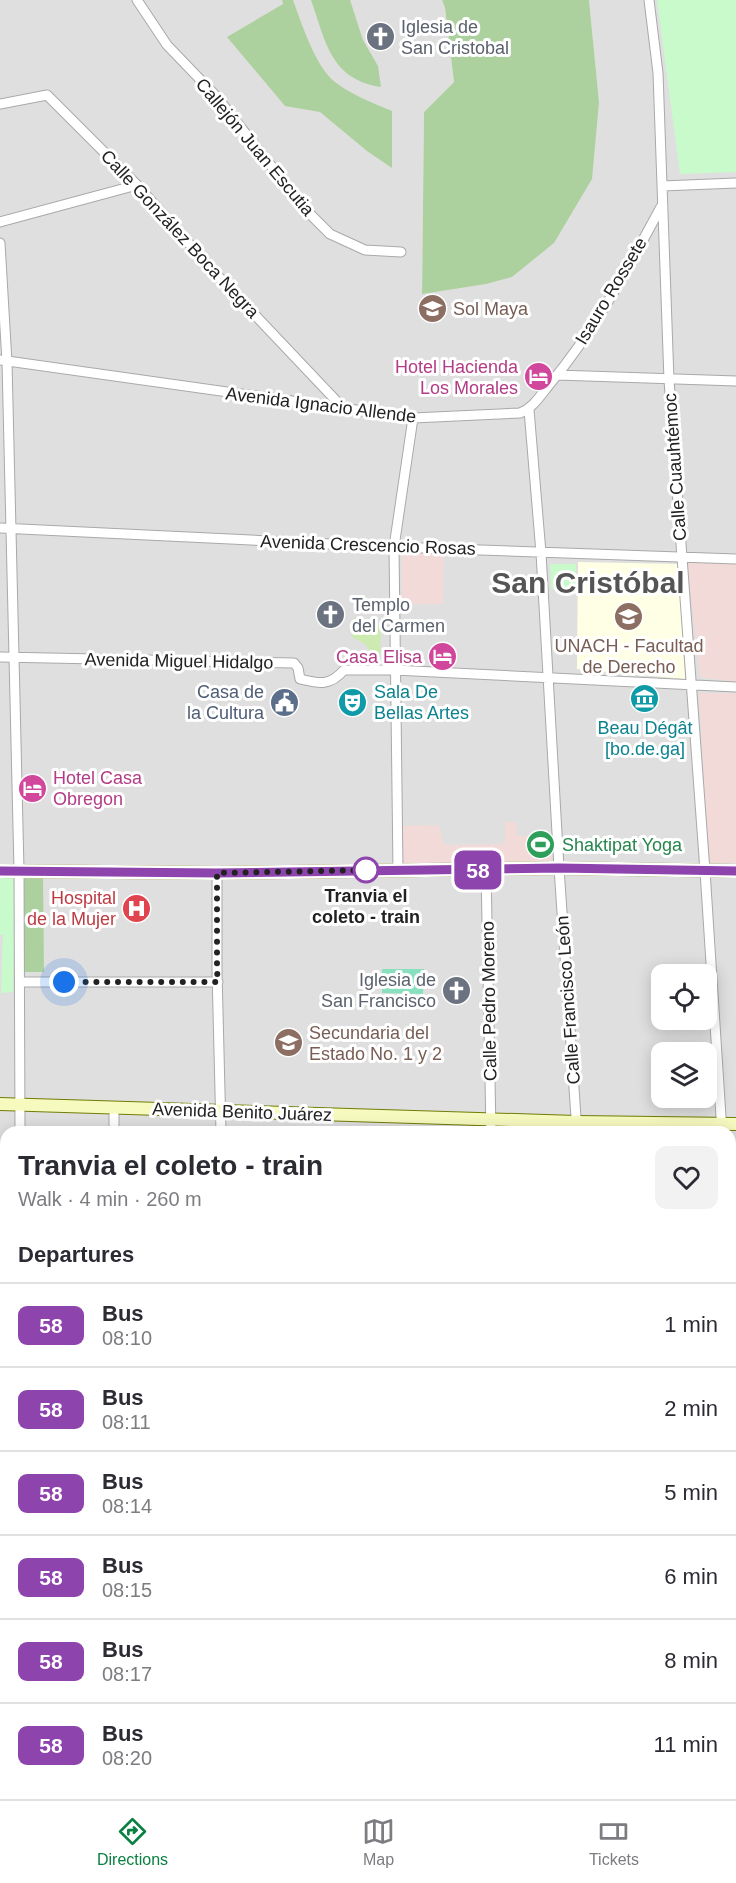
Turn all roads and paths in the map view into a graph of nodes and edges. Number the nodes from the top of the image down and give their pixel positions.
1 (137, 0) edge
2 (649, 0) edge
3 (0, 104) edge
4 (736, 183) edge
5 (137, 185) junction
6 (662, 186) junction
7 (662, 205) junction
8 (0, 222) edge
9 (0, 243) edge
10 (401, 252) dead end
11 (4, 361) edge
12 (557, 375) junction
13 (669, 380) junction
14 (736, 381) edge
15 (345, 410) junction
16 (529, 410) junction
17 (413, 418) junction
18 (5, 528) edge
19 (394, 547) junction
20 (541, 553) junction
21 (681, 558) junction
22 (736, 560) edge
23 (0, 657) edge
24 (14, 657) junction
25 (394, 670) junction
26 (548, 677) junction
27 (691, 684) junction
28 (736, 687) edge
29 (559, 868) junction
30 (19, 870) junction
31 (398, 870) junction
32 (486, 870) junction
33 (0, 871) edge
34 (736, 871) edge
35 (705, 872) junction
36 (217, 873) junction
37 (20, 982) junction
38 (218, 982) junction
39 (0, 1104) edge
40 (21, 1104) junction
41 (114, 1108) junction
42 (220, 1112) junction
43 (492, 1119) junction
44 (20, 1126) edge
45 (114, 1126) edge
46 (221, 1126) edge
47 (491, 1126) edge
48 (566, 1126) edge
49 (577, 1126) edge
50 (721, 1126) edge

1 - 10 street, Callejón Juan Escutia
2 - 6 street, Calle Cuauhtémoc
3 - 5 street, Calle González Boca Negra
4 - 6 street
5 - 8 street
5 - 15 street, Calle González Boca Negra
6 - 7 street, Calle Cuauhtémoc
7 - 12 street, Isauro Rossete
7 - 13 street, Calle Cuauhtémoc
9 - 11 street
11 - 15 street, Avenida Ignacio Allende
11 - 18 street
12 - 13 street
12 - 16 street
13 - 14 street
13 - 21 street, Calle Cuauhtémoc
15 - 17 street, Avenida Ignacio Allende
16 - 17 street, Avenida Ignacio Allende
16 - 20 street, Calle Francisco León
17 - 19 street
18 - 19 street, Avenida Crescencio Rosas
18 - 24 street
19 - 20 street, Avenida Crescencio Rosas
19 - 25 street
20 - 21 street, Avenida Crescencio Rosas
20 - 26 street, Calle Francisco León
21 - 22 street, Avenida Crescencio Rosas
21 - 27 street, Calle Cuauhtémoc
23 - 24 street, Avenida Miguel Hidalgo
24 - 25 street, Avenida Miguel Hidalgo
24 - 30 street
25 - 26 street, Avenida Miguel Hidalgo
25 - 31 street
26 - 27 street, Avenida Miguel Hidalgo
26 - 29 street, Calle Francisco León
27 - 28 street, Avenida Miguel Hidalgo
27 - 35 street, Calle Cuauhtémoc
29 - 32 street
29 - 35 street
29 - 49 street, Calle Francisco León
30 - 33 street
30 - 36 street
30 - 37 street
31 - 32 street
31 - 36 street
32 - 43 street, Calle Pedro Moreno
34 - 35 street
35 - 50 street, Calle Cuauhtémoc
36 - 38 street
37 - 38 street
37 - 40 street
38 - 42 street
39 - 40 street, Avenida Benito Juárez
40 - 41 street, Avenida Benito Juárez
40 - 44 street
41 - 42 street, Avenida Benito Juárez
41 - 45 street
42 - 43 street, Avenida Benito Juárez
42 - 46 street
43 - 47 street, Calle Pedro Moreno
43 - 48 street, Avenida Benito Juárez

